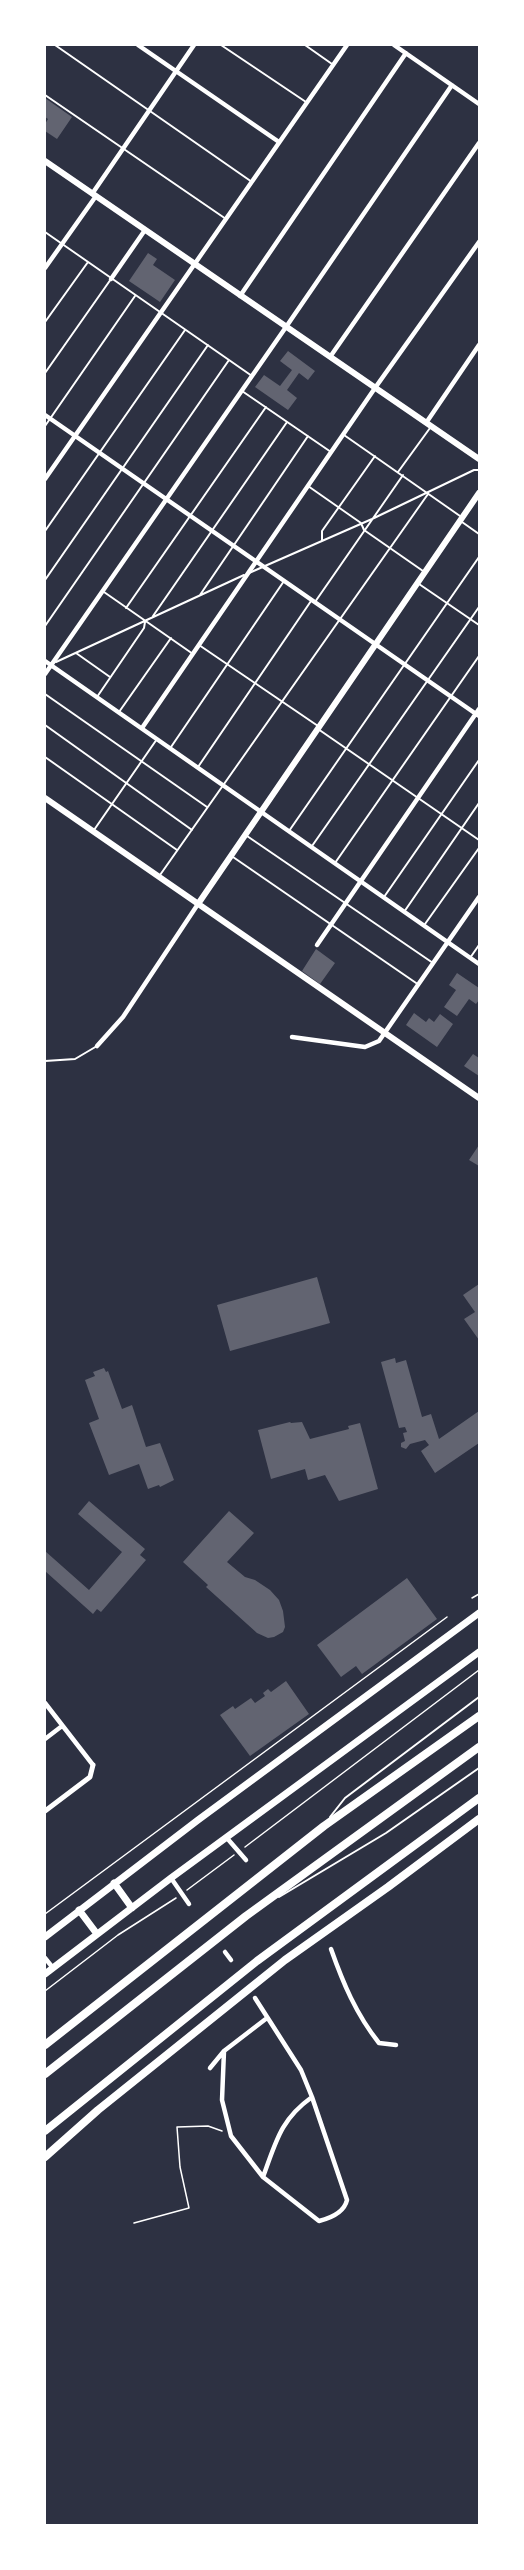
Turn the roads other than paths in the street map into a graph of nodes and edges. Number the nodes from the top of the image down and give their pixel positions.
1 (55, 45) edge
2 (138, 45) edge
3 (194, 45) edge
4 (221, 45) edge
5 (305, 45) edge
6 (346, 45) edge
7 (394, 45) edge
8 (406, 54) junction
9 (333, 64) junction
10 (176, 71) junction
11 (452, 85) junction
12 (45, 95) edge
13 (306, 103) junction
14 (479, 104) edge
15 (149, 111) junction
16 (279, 142) junction
17 (479, 143) edge
18 (123, 149) junction
19 (45, 161) edge
20 (252, 182) junction
21 (94, 195) junction
22 (226, 219) junction
23 (145, 230) junction
24 (45, 232) edge
25 (479, 242) edge
26 (62, 244) junction
27 (88, 261) junction
28 (194, 264) junction
29 (45, 268) edge
30 (111, 279) junction
31 (135, 296) junction
32 (240, 296) junction
33 (160, 313) junction
34 (45, 322) edge
35 (286, 327) junction
36 (185, 330) junction
37 (208, 345) junction
38 (479, 345) edge
39 (330, 357) junction
40 (229, 360) junction
41 (45, 373) edge
42 (252, 377) junction
43 (375, 388) junction
44 (242, 391) junction
45 (266, 407) junction
46 (45, 415) edge
47 (50, 419) junction
48 (288, 422) junction
49 (428, 425) junction
50 (45, 426) edge
51 (343, 434) junction
52 (75, 436) junction
53 (308, 436) junction
54 (331, 452) junction
55 (100, 453) junction
56 (375, 456) junction
57 (479, 459) edge
58 (122, 469) junction
59 (479, 470) edge
60 (398, 472) junction
61 (403, 475) junction
62 (45, 479) edge
63 (143, 483) junction
64 (308, 486) junction
65 (429, 493) junction
66 (479, 493) edge
67 (166, 499) junction
68 (340, 508) junction
69 (190, 516) junction
70 (372, 519) junction
71 (461, 519) junction
72 (361, 523) junction
73 (212, 530) junction
74 (364, 530) junction
75 (45, 531) edge
76 (479, 534) edge
77 (322, 541) junction
78 (234, 546) junction
79 (389, 548) junction
80 (479, 557) edge
81 (256, 561) junction
82 (265, 567) junction
83 (424, 572) junction
84 (248, 574) junction
85 (45, 580) edge
86 (284, 581) junction
87 (417, 582) junction
88 (103, 592) junction
89 (199, 597) junction
90 (313, 601) junction
91 (447, 603) junction
92 (479, 607) edge
93 (126, 608) junction
94 (151, 618) junction
95 (339, 618) junction
96 (471, 619) junction
97 (145, 621) junction
98 (479, 624) edge
99 (45, 626) edge
100 (171, 638) junction
101 (374, 643) junction
102 (199, 645) junction
103 (75, 653) junction
104 (193, 654) junction
105 (479, 656) edge
106 (45, 661) edge
107 (228, 665) junction
108 (406, 665) junction
109 (48, 666) edge
110 (45, 674) edge
111 (110, 677) junction
112 (428, 680) junction
113 (255, 682) junction
114 (45, 694) edge
115 (97, 697) junction
116 (452, 697) junction
117 (281, 701) junction
118 (119, 712) junction
119 (478, 713) edge
120 (45, 725) edge
121 (317, 727) junction
122 (142, 728) junction
123 (157, 739) junction
124 (170, 748) junction
125 (347, 749) junction
126 (45, 757) edge
127 (479, 760) edge
128 (142, 762) junction
129 (370, 765) junction
130 (198, 767) junction
131 (393, 781) junction
132 (127, 782) junction
133 (223, 785) junction
134 (45, 798) edge
135 (418, 798) junction
136 (479, 803) edge
137 (112, 804) junction
138 (207, 807) junction
139 (261, 811) junction
140 (442, 814) junction
141 (462, 828) junction
142 (192, 830) junction
143 (289, 831) junction
144 (93, 832) junction
145 (245, 834) junction
146 (479, 840) edge
147 (312, 847) junction
148 (479, 848) edge
149 (178, 851) junction
150 (231, 855) junction
151 (334, 863) junction
152 (159, 878) junction
153 (361, 881) junction
154 (384, 897) junction
155 (479, 897) edge
156 (198, 904) junction
157 (346, 904) junction
158 (404, 912) junction
159 (331, 924) junction
160 (424, 926) junction
161 (447, 942) junction
162 (317, 945) dead end
163 (479, 945) edge
164 (470, 958) junction
165 (433, 963) junction
166 (479, 964) edge
167 (419, 985) junction
168 (386, 1034) junction
169 (292, 1037) dead end
170 (97, 1046) joint
171 (45, 1061) edge
172 (479, 1098) edge
173 (479, 1613) edge
174 (479, 1652) edge
175 (479, 1696) edge
176 (45, 1702) edge
177 (479, 1716) edge
178 (62, 1726) junction
179 (45, 1739) edge
180 (479, 1747) edge
181 (93, 1765) joint
182 (479, 1768) edge
183 (479, 1798) edge
184 (45, 1811) edge
185 (479, 1819) edge
186 (324, 1826) junction
187 (226, 1837) junction
188 (246, 1860) dead end
189 (171, 1878) junction
190 (114, 1883) junction
191 (189, 1904) dead end
192 (132, 1908) junction
193 (79, 1910) junction
194 (246, 1916) junction
195 (97, 1934) junction
196 (45, 1937) edge
197 (331, 1949) dead end
198 (225, 1952) dead end
199 (45, 1958) edge
200 (231, 1960) dead end
201 (53, 1968) junction
202 (45, 1974) edge
203 (255, 1998) dead end
204 (267, 2018) junction
205 (45, 2045) edge
206 (396, 2045) dead end
207 (224, 2051) junction
208 (210, 2068) dead end
209 (45, 2074) edge
210 (312, 2097) junction
211 (45, 2131) edge
212 (45, 2157) edge
213 (263, 2177) junction

1 - 15 lane
2 - 10 street
3 - 10 street
4 - 13 lane
5 - 9 lane
6 - 9 street
7 - 8 street
8 - 11 street
8 - 32 street
9 - 13 street
10 - 15 street
10 - 16 street
11 - 14 street
11 - 35 street
12 - 18 lane
13 - 16 street
15 - 18 street
15 - 20 lane
16 - 20 street
17 - 39 street
18 - 21 street
18 - 22 lane
19 - 21 main road
20 - 22 street
21 - 23 main road
21 - 26 street
22 - 28 street
23 - 28 main road
23 - 30 street
24 - 26 lane
25 - 43 street
26 - 27 lane
26 - 29 street
27 - 30 lane
27 - 34 lane
28 - 32 main road
28 - 33 street
30 - 31 lane
30 - 41 lane
31 - 33 lane
31 - 47 lane
32 - 35 main road
33 - 36 lane
33 - 52 street
35 - 39 main road
35 - 42 street
36 - 37 lane
36 - 55 lane
37 - 40 lane
37 - 58 lane
38 - 49 street
39 - 43 main road
40 - 42 lane
40 - 63 lane
42 - 44 street
43 - 49 main road
43 - 51 street
44 - 45 lane
44 - 67 street
45 - 48 lane
45 - 69 lane
46 - 47 street
47 - 50 lane
47 - 52 street
48 - 53 lane
48 - 73 lane
49 - 57 main road
49 - 60 lane
51 - 54 street
51 - 56 lane
52 - 55 street
52 - 62 street
53 - 54 lane
53 - 78 lane
54 - 64 street
55 - 58 street
55 - 75 lane
56 - 60 lane
56 - 68 lane
58 - 63 street
58 - 85 lane
59 - 65 lane
60 - 61 lane
61 - 65 lane
61 - 70 lane
63 - 67 street
63 - 99 lane
64 - 68 lane
64 - 81 street
65 - 70 lane
65 - 71 lane
65 - 79 lane
66 - 71 main road
67 - 69 street
67 - 88 street
68 - 72 lane
68 - 77 lane
69 - 73 street
69 - 93 lane
70 - 72 lane
70 - 74 lane
71 - 76 lane
71 - 83 main road
72 - 74 lane
72 - 77 lane
73 - 78 street
73 - 94 lane
74 - 79 lane
74 - 90 lane
77 - 82 lane
78 - 81 street
78 - 89 lane
79 - 83 lane
79 - 95 lane
80 - 91 lane
81 - 82 street
81 - 84 street
82 - 84 lane
82 - 86 street
83 - 87 main road
84 - 89 lane
84 - 102 street
86 - 90 street
86 - 107 lane
87 - 91 lane
87 - 101 main road
88 - 93 lane
88 - 109 street
89 - 94 lane
90 - 95 street
90 - 113 lane
91 - 96 lane
91 - 108 lane
92 - 96 lane
93 - 97 lane
94 - 97 lane
95 - 101 street
95 - 117 lane
96 - 98 lane
96 - 112 lane
97 - 100 lane
97 - 103 lane
97 - 111 lane
100 - 104 lane
100 - 118 lane
101 - 108 street
101 - 121 main road
102 - 104 street
102 - 107 lane
103 - 109 lane
103 - 111 lane
104 - 122 street
105 - 116 lane
106 - 109 street
107 - 113 lane
107 - 124 lane
108 - 112 street
108 - 125 lane
109 - 110 street
109 - 115 street
111 - 115 lane
112 - 116 street
112 - 129 lane
113 - 117 lane
113 - 130 lane
114 - 128 lane
115 - 118 street
116 - 119 street
116 - 131 lane
117 - 121 lane
117 - 133 lane
118 - 122 street
119 - 135 street
120 - 132 lane
121 - 125 lane
121 - 139 main road
122 - 123 street
123 - 124 street
123 - 128 lane
124 - 130 street
125 - 129 lane
125 - 143 lane
126 - 137 lane
127 - 140 lane
128 - 132 lane
128 - 138 lane
129 - 131 lane
129 - 147 lane
130 - 133 street
131 - 135 lane
131 - 151 lane
132 - 137 lane
132 - 142 lane
133 - 138 lane
133 - 139 street
134 - 144 main road
135 - 140 lane
135 - 153 street
136 - 141 lane
137 - 144 lane
137 - 149 lane
138 - 142 lane
139 - 143 street
139 - 145 main road
140 - 141 lane
140 - 154 lane
141 - 146 lane
141 - 158 lane
142 - 149 lane
143 - 147 street
144 - 152 main road
145 - 150 main road
145 - 157 lane
147 - 151 street
148 - 160 lane
149 - 152 lane
150 - 156 main road
150 - 159 lane
151 - 153 street
152 - 156 main road
153 - 154 street
153 - 157 street
154 - 158 street
155 - 161 street
156 - 168 main road
156 - 170 street
157 - 159 street
157 - 165 lane
158 - 160 street
159 - 162 street
159 - 167 lane
160 - 161 street
161 - 164 street
161 - 165 street
163 - 164 lane
164 - 166 street
165 - 167 street
167 - 168 street
168 - 169 street
168 - 172 main road
170 - 171 lane
173 - 190 main road
174 - 187 main road
175 - 186 lane
176 - 178 street
177 - 186 highway
178 - 179 street
178 - 181 street
180 - 194 highway
181 - 184 street
182 - 194 lane
183 - 211 highway
185 - 212 highway
186 - 205 highway
187 - 188 street
187 - 189 main road
189 - 191 street
189 - 192 main road
190 - 192 main road
190 - 193 main road
192 - 195 main road
193 - 195 main road
193 - 196 main road
194 - 209 highway
195 - 201 main road
197 - 206 street
198 - 200 street
199 - 201 street
201 - 202 main road
203 - 204 street
204 - 207 street
204 - 210 street
207 - 208 street
207 - 213 street
210 - 213 street
210 - 213 street

